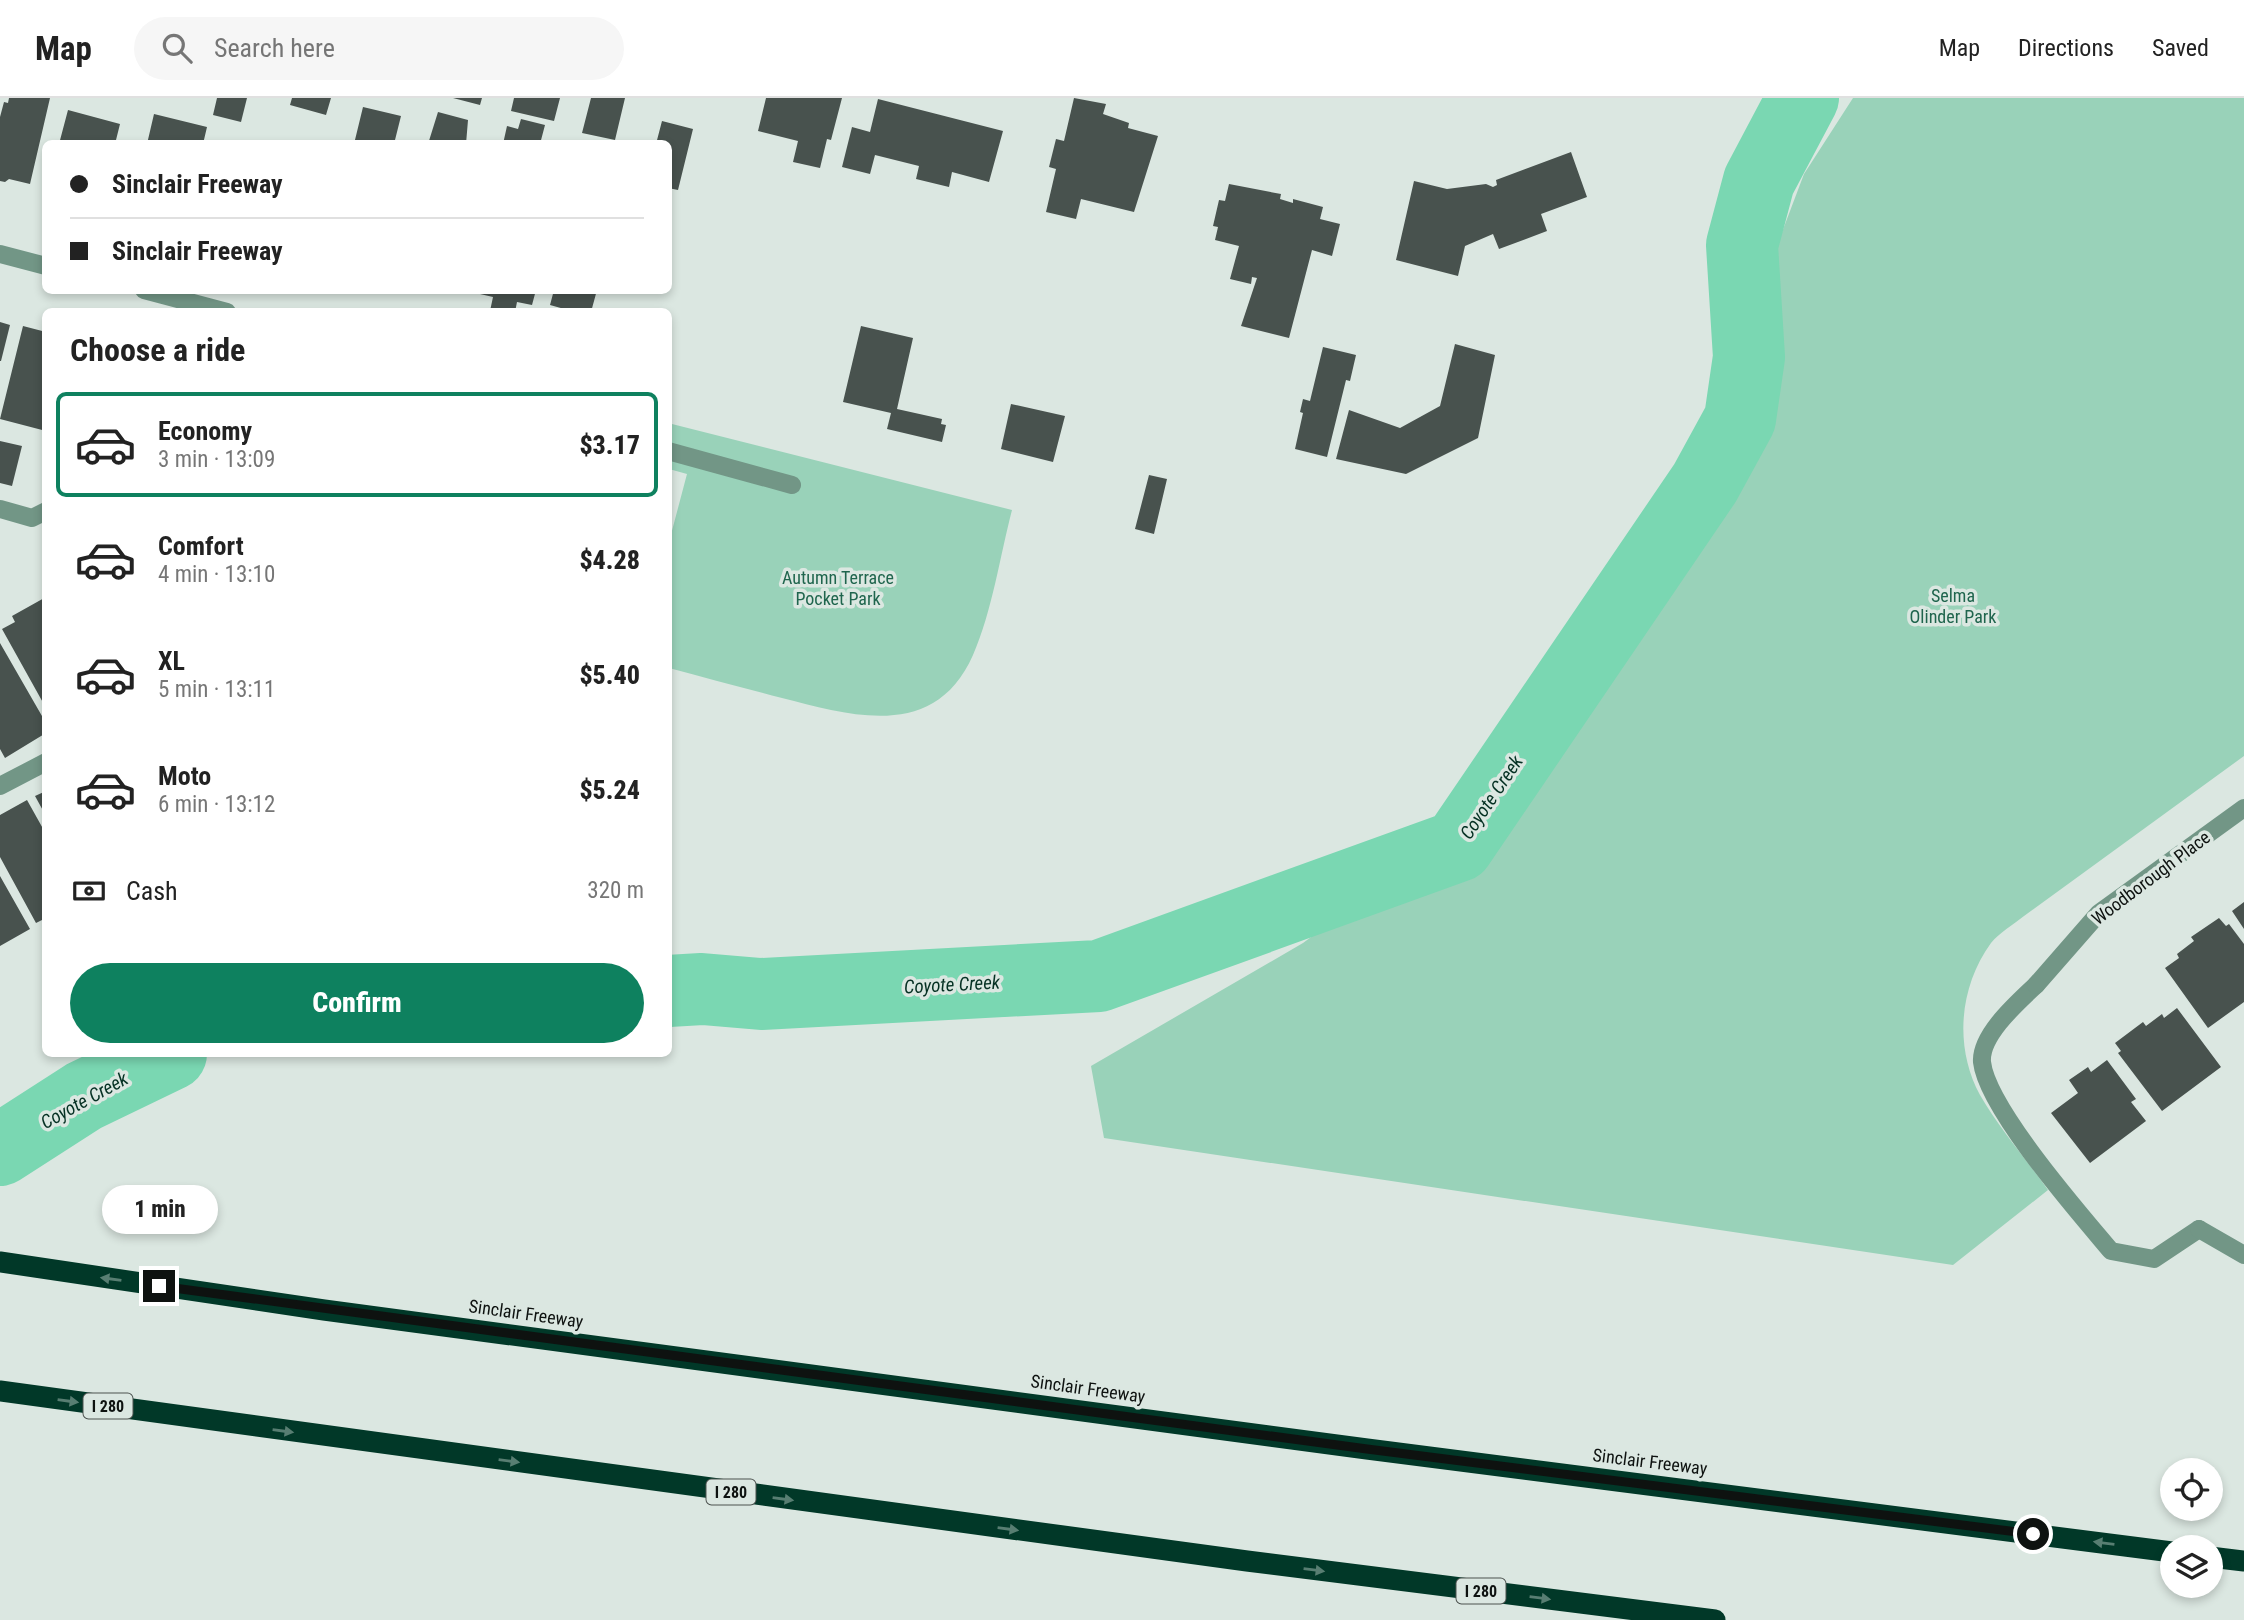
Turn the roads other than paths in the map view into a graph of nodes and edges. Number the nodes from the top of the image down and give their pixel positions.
1 (0, 254) edge
2 (42, 264) edge
3 (159, 294) edge
4 (212, 308) edge
5 (672, 452) edge
6 (792, 485) dead end
7 (0, 509) edge
8 (42, 513) edge
9 (42, 764) edge
10 (0, 786) edge
11 (2244, 808) edge
12 (2244, 1255) edge
13 (0, 1262) edge
14 (0, 1391) edge
15 (2160, 1550) edge
16 (2223, 1559) edge
17 (2244, 1561) edge
18 (1715, 1620) edge

1 - 2 street
3 - 4 street
5 - 6 street
7 - 8 street
9 - 10 street
11 - 12 street, Woodborough Place
15 -> 13 highway, Sinclair Freeway
14 -> 18 highway, I 280
16 - 17 highway

